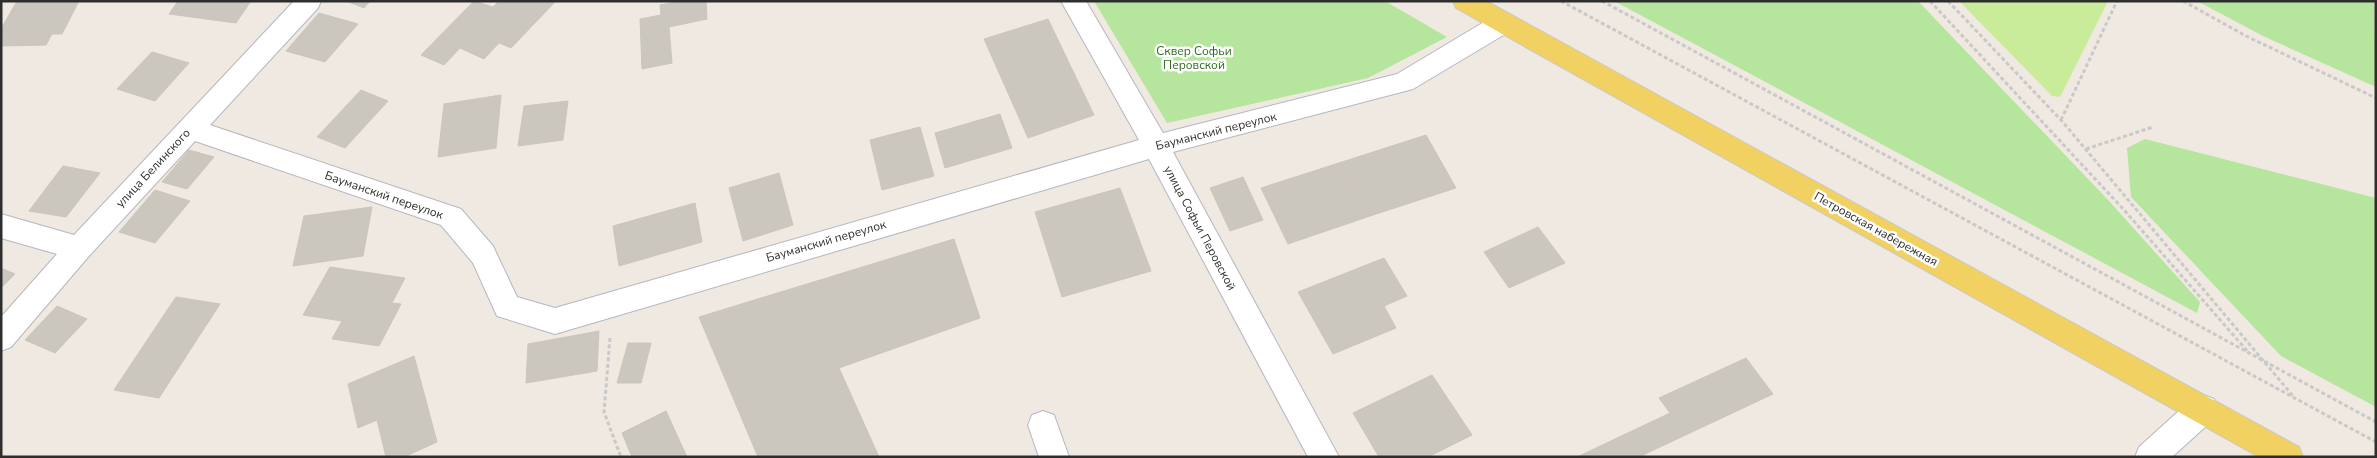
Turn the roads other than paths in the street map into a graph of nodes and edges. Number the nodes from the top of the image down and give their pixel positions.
1 (309, 1) edge
2 (1072, 1) edge
3 (1464, 1) edge
4 (1503, 23) junction
5 (190, 129) junction
6 (1156, 146) junction
7 (1, 226) edge
8 (79, 248) junction
9 (1, 338) edge
10 (2203, 409) junction
11 (1043, 425) dead end
12 (1054, 457) edge
13 (1324, 457) edge
14 (2150, 457) edge
15 (2288, 457) edge

1 - 5 street, улица Белинского
2 - 6 street, улица Софьи Перовской
3 - 4 main road, Петровская набережная
4 - 6 street, Бауманский переулок
4 - 10 main road, Петровская набережная
5 - 6 street, Бауманский переулок
5 - 8 street, улица Белинского
6 - 13 street, улица Софьи Перовской
7 - 8 street
8 - 9 street, улица Белинского
10 - 14 street
10 - 15 main road, Петровская набережная
11 - 12 street

